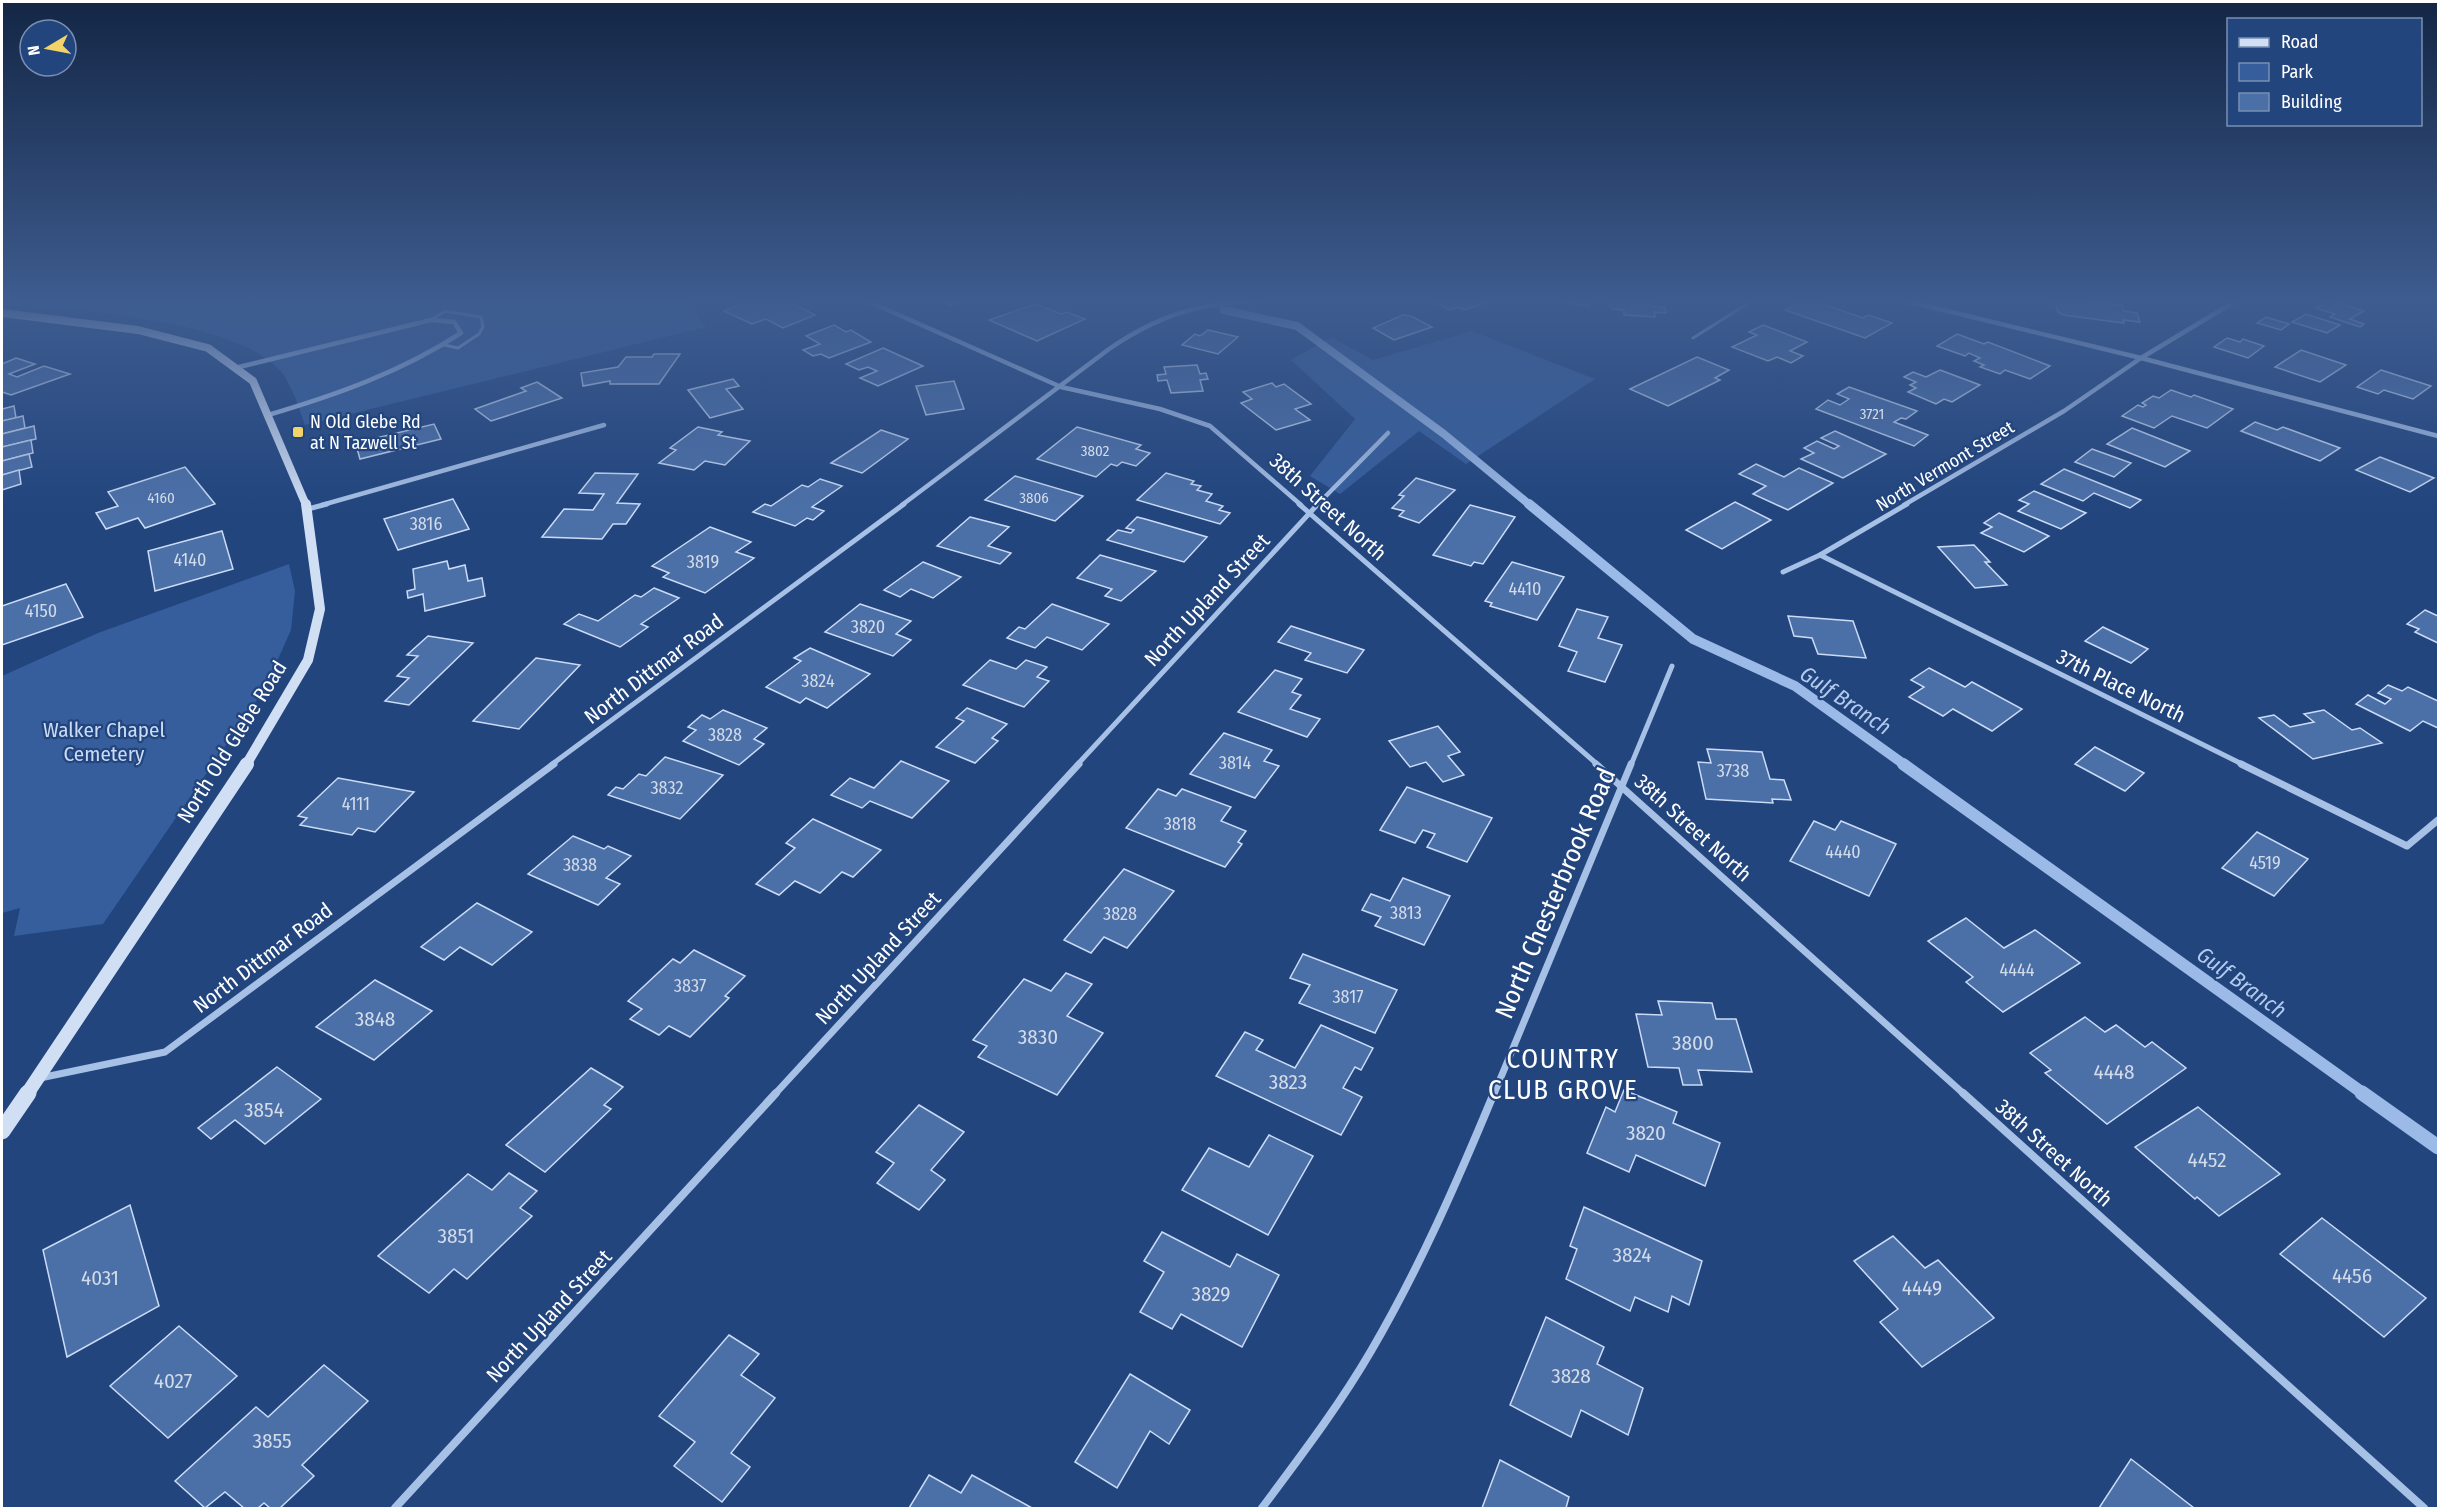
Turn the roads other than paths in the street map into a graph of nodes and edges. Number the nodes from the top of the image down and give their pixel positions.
1 (237, 369) edge
2 (395, 369) edge
3 (1022, 369) edge
4 (1083, 369) edge
5 (2124, 369) edge
6 (2185, 369) edge
7 (1062, 387) junction
8 (268, 415) junction
9 (604, 425) dead end
10 (1388, 433) dead end
11 (2439, 436) edge
12 (308, 509) junction
13 (1308, 514) junction
14 (1820, 555) junction
15 (1783, 572) dead end
16 (1672, 666) dead end
17 (1623, 787) junction
18 (2439, 820) edge
19 (37, 1078) junction
20 (2, 1131) edge
21 (395, 1509) edge
22 (1263, 1509) edge
23 (2424, 1509) edge

1 - 8 street, North Old Glebe Road
2 - 8 street
3 - 7 street, 38th Street North
4 - 7 street, North Dittmar Road
5 - 14 street, North Vermont Street
6 - 11 street
7 - 13 street, 38th Street North
7 - 19 street, North Dittmar Road
8 - 12 street, North Old Glebe Road
9 - 12 street
10 - 13 street, North Upland Street
12 - 19 street, North Old Glebe Road
13 - 17 street, 38th Street North
13 - 21 street, North Upland Street
14 - 15 street, North Vermont Street
14 - 18 street, 37th Place North
16 - 17 street, North Chesterbrook Road
17 - 22 street, North Chesterbrook Road
17 - 23 street, 38th Street North
19 - 20 street, North Old Glebe Road

